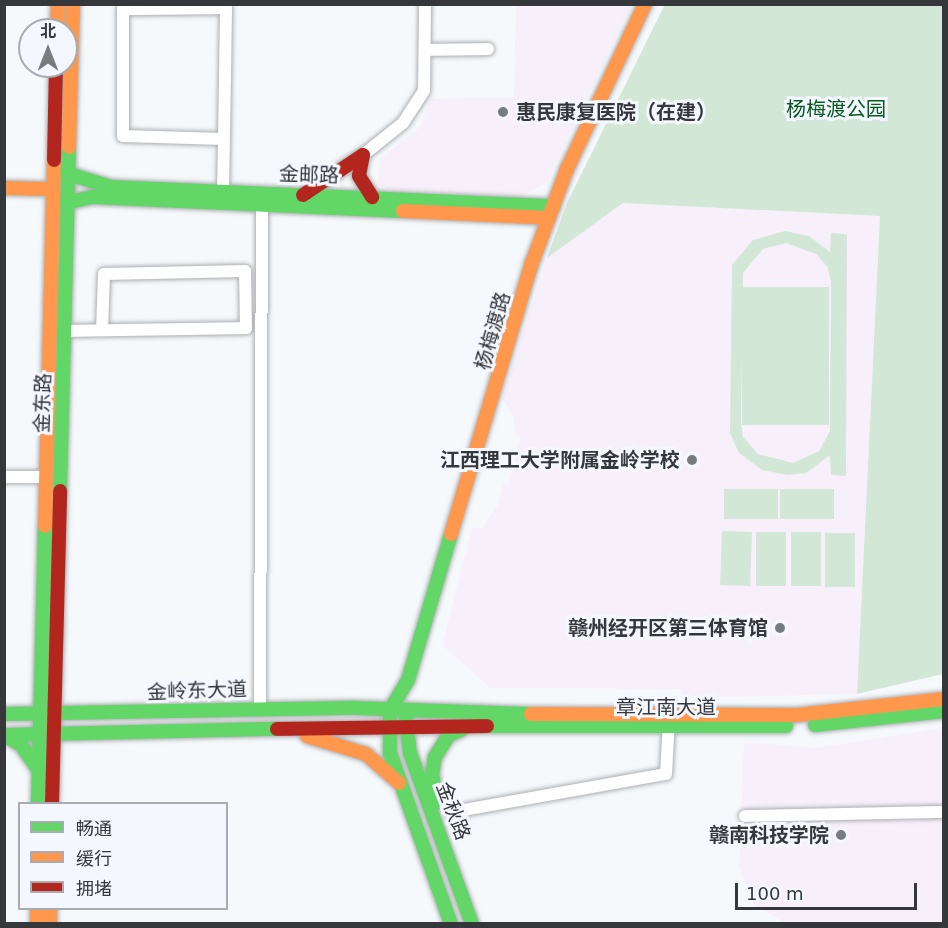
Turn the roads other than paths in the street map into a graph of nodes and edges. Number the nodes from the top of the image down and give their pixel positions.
1 (73, 4) edge
2 (425, 4) edge
3 (645, 4) edge
4 (488, 49) dead end
5 (425, 50) junction
6 (56, 78) edge
7 (224, 139) junction
8 (363, 155) junction
9 (66, 173) junction
10 (4, 188) edge
11 (51, 189) junction
12 (223, 191) junction
13 (303, 195) junction
14 (372, 197) junction
15 (262, 199) junction
16 (66, 203) junction
17 (552, 212) junction
18 (102, 330) junction
19 (65, 331) junction
20 (4, 477) edge
21 (47, 477) junction
22 (39, 680) junction
23 (54, 680) junction
24 (408, 680) junction
25 (944, 699) edge
26 (260, 708) junction
27 (390, 710) junction
28 (406, 711) junction
29 (908, 711) junction
30 (944, 711) edge
31 (6, 714) edge
32 (38, 714) junction
33 (54, 714) junction
34 (96, 714) junction
35 (669, 721) junction
36 (389, 726) junction
37 (406, 726) junction
38 (466, 727) junction
39 (283, 730) junction
40 (38, 734) junction
41 (53, 734) junction
42 (89, 734) junction
43 (4, 735) edge
44 (38, 769) junction
45 (53, 772) junction
46 (400, 784) junction
47 (38, 802) edge
48 (52, 802) edge
49 (452, 812) dead end
50 (944, 812) edge
51 (745, 816) dead end
52 (443, 836) junction
53 (450, 924) edge
54 (472, 924) edge

1 - 9 street, 金东路
2 - 5 street
3 - 17 street, 杨梅渡路
4 - 5 street
5 - 8 street
6 - 11 street, 金东路
7 - 7 street
7 - 12 street
8 - 13 street
8 - 14 street
9 - 12 street, 金邮路
9 - 16 street, 金东路
10 - 11 street
11 - 21 street, 金东路
12 - 15 street, 金邮路
13 - 14 street, 金邮路
13 - 15 street, 金邮路
14 - 17 street, 金邮路
15 - 16 street, 金邮路
15 - 17 street, 金邮路
15 - 26 street
16 - 19 street, 金东路
17 - 24 street, 杨梅渡路
18 - 18 street
18 - 19 street
19 - 23 street, 金东路
20 - 21 street
21 - 22 street, 金东路
22 - 31 street
22 - 32 street, 金东路
23 - 33 street, 金东路
23 - 34 street
24 - 27 street, 杨梅渡路
24 - 28 street, 杨梅渡路
25 - 29 street, 章江南大道
26 - 27 street, 金岭东大道
26 - 34 street, 金岭东大道
27 - 28 street, 章江南大道
27 - 36 street, 金秋路
28 - 35 street, 章江南大道
28 - 37 street, 金秋路
29 - 30 street, 章江南大道
29 - 35 street, 章江南大道
31 - 32 street, 金岭东大道
32 - 33 street, 金岭东大道
32 - 40 street, 金东路
33 - 34 street, 金岭东大道
33 - 41 street, 金东路
35 - 38 street, 章江南大道
35 - 49 street
36 - 37 street, 章江南大道
36 - 39 street, 金岭东大道
36 - 46 street, 金秋路
37 - 38 street, 章江南大道
37 - 52 street, 金秋路
38 - 52 street
39 - 42 street, 金岭东大道
39 - 46 street
40 - 41 street, 金岭东大道
40 - 43 street, 金岭东大道
40 - 44 street, 金东路
41 - 42 street, 金岭东大道
41 - 45 street, 金东路
42 - 45 street
43 - 44 street
44 - 47 street, 金东路
45 - 48 street, 金东路
46 - 53 street, 金秋路
50 - 51 street
52 - 54 street, 金秋路

